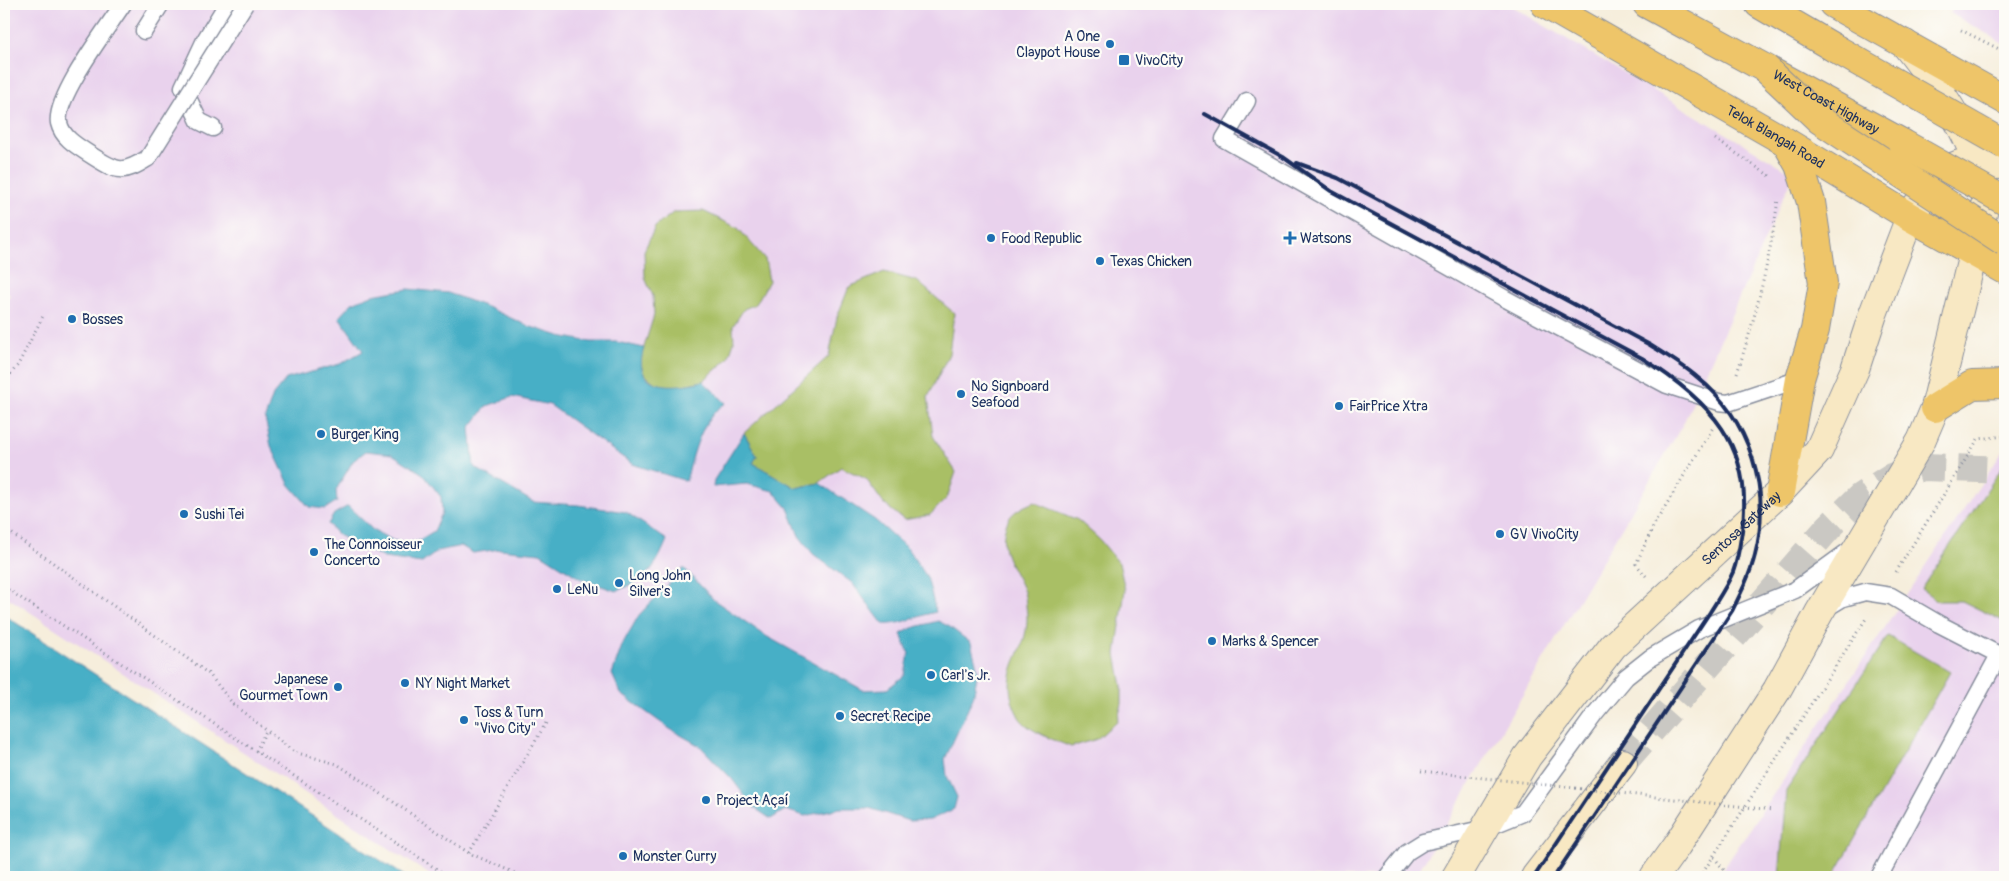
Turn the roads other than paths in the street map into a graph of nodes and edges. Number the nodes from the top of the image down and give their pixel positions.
1 (123, 4) edge
2 (161, 4) edge
3 (227, 4) edge
4 (245, 4) edge
5 (1545, 4) edge
6 (1647, 4) edge
7 (1759, 4) edge
8 (1833, 4) edge
9 (144, 31) dead end
10 (1905, 44) junction
11 (1765, 68) junction
12 (2005, 100) edge
13 (1247, 101) dead end
14 (213, 128) dead end
15 (1786, 142) junction
16 (2005, 145) edge
17 (1978, 163) junction
18 (2005, 165) edge
19 (2005, 201) edge
20 (1910, 216) junction
21 (2005, 242) edge
22 (1973, 251) junction
23 (2005, 270) edge
24 (1800, 379) junction
25 (2005, 384) edge
26 (1935, 408) junction
27 (1780, 492) junction
28 (1864, 540) junction
29 (1819, 613) junction
30 (2002, 656) edge
31 (1623, 763) tunnel mouth
32 (1486, 828) junction
33 (1387, 877) edge
34 (1456, 877) edge
35 (1535, 877) edge
36 (1654, 877) edge
37 (1879, 877) edge

1 - 4 lane, bridge
2 - 9 lane
3 - 14 lane
5 - 15 main road, Telok Blangah Road
6 - 11 main road, West Coast Highway
7 - 16 main road, bridge
8 - 10 main road
10 - 12 main road
10 - 17 main road
11 - 19 main road, West Coast Highway, bridge
11 - 21 main road, bridge
13 - 24 lane
15 - 20 main road, Telok Blangah Road
15 - 24 main road
17 - 18 main road, Sentosa Gateway
17 - 20 main road, Sentosa Gateway
17 - 22 main road
20 - 22 main road, Telok Blangah Road
20 - 27 main road, Sentosa Gateway
22 - 23 main road, Telok Blangah Road
22 - 26 main road
24 - 27 main road
25 - 26 main road
26 - 28 main road
27 - 32 main road, Sentosa Gateway
28 - 29 main road
28 - 32 lane
29 - 30 lane
29 - 36 main road
30 - 37 lane
31 - 35 main road
32 - 33 lane
32 - 34 main road, Sentosa Gateway

